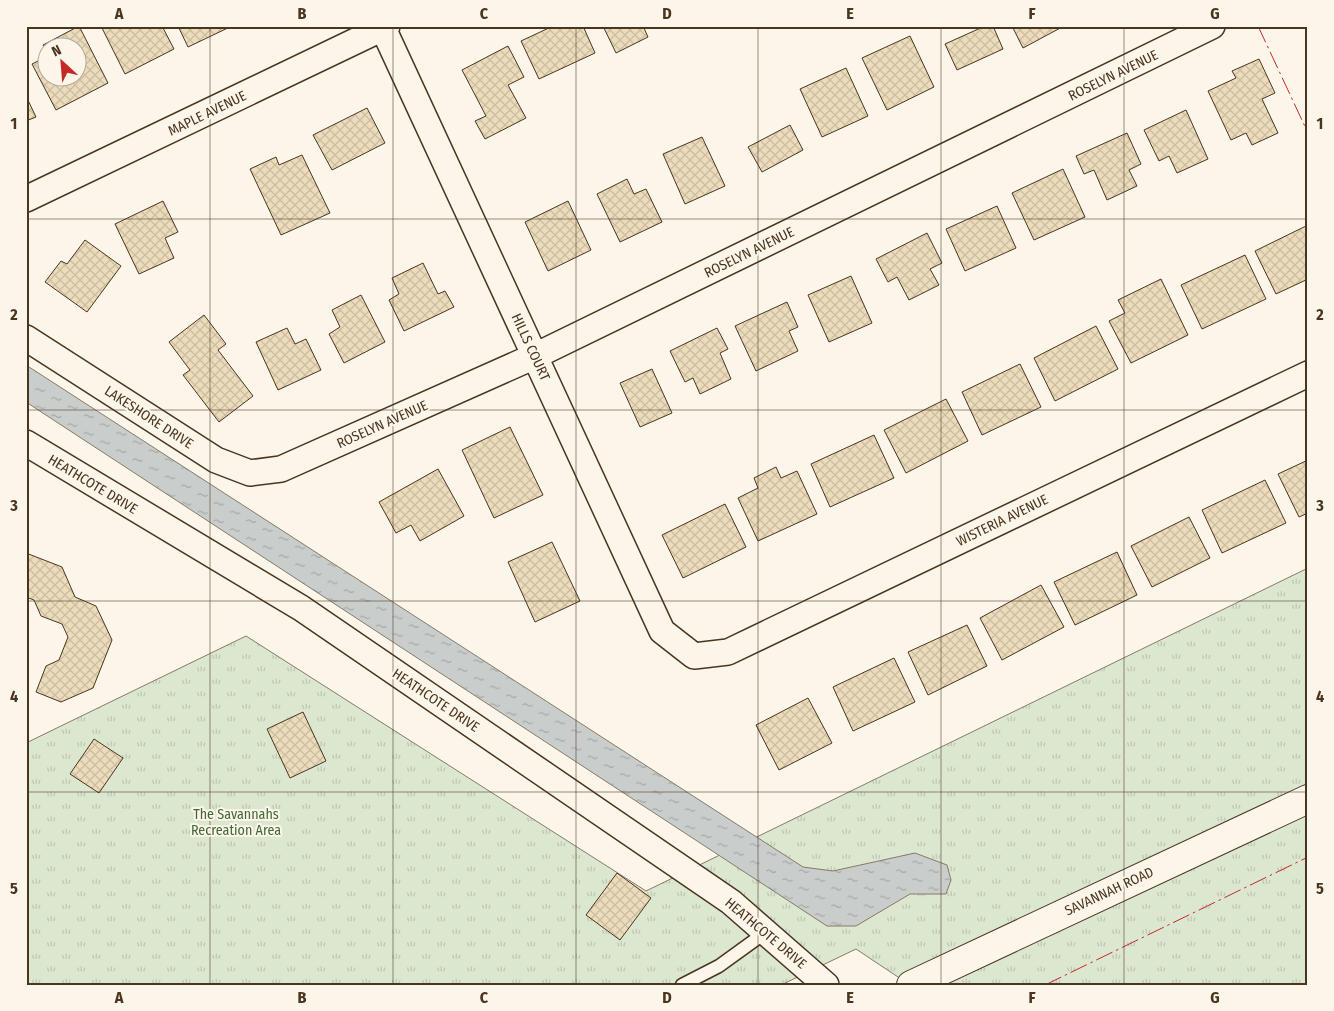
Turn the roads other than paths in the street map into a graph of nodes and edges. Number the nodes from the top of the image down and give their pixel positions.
1 (1212, 26) edge
2 (384, 27) edge
3 (26, 199) edge
4 (26, 338) edge
5 (535, 356) junction
6 (1308, 374) edge
7 (26, 443) edge
8 (281, 469) joint
9 (694, 656) joint
10 (1308, 799) edge
11 (766, 932) junction
12 (682, 985) edge
13 (826, 985) edge
14 (911, 985) edge

1 - 5 street, ROSELYN AVENUE
2 - 3 street, MAPLE AVENUE
2 - 5 street, HILLS COURT
4 - 8 street, LAKESHORE DRIVE
5 - 8 street, ROSELYN AVENUE
5 - 9 street, HILLS COURT
6 - 9 street, WISTERIA AVENUE
7 - 11 street, HEATHCOTE DRIVE
10 - 14 street, SAVANNAH ROAD
11 - 12 lane
11 - 13 street, HEATHCOTE DRIVE

